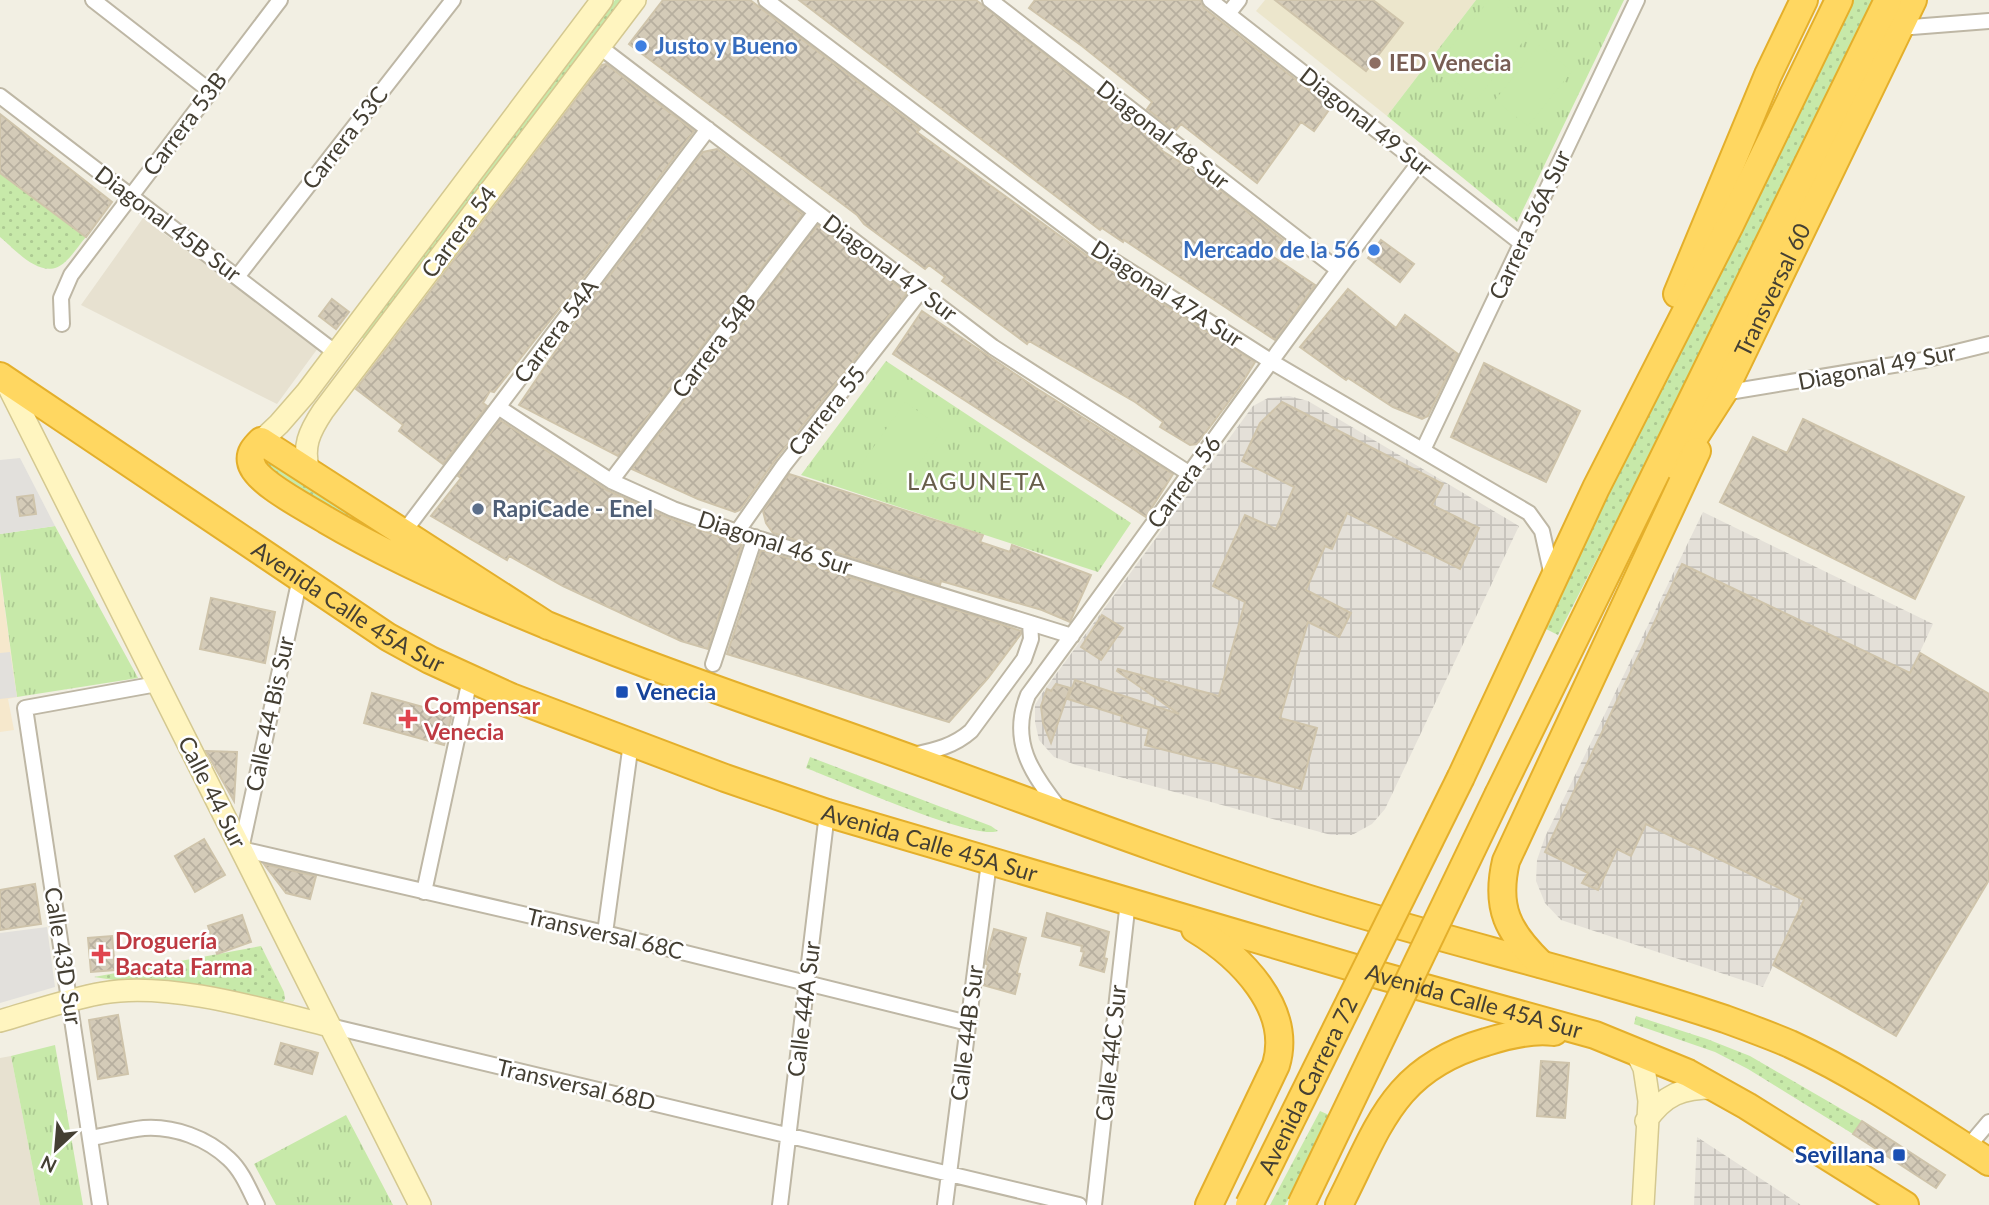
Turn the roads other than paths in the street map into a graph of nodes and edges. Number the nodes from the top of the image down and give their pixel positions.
1 (93, 0) edge
2 (280, 0) edge
3 (453, 0) edge
4 (602, 0) edge
5 (635, 0) edge
6 (766, 0) edge
7 (990, 0) edge
8 (1210, 0) edge
9 (1239, 0) edge
10 (1637, 0) edge
11 (1804, 0) edge
12 (1839, 0) edge
13 (1888, 0) edge
14 (1913, 0) edge
15 (1228, 14) junction
16 (1989, 21) edge
17 (1899, 28) junction
18 (600, 47) junction
19 (210, 92) junction
20 (0, 96) edge
21 (509, 124) junction
22 (708, 129) junction
23 (517, 156) junction
24 (1419, 163) junction
25 (131, 196) junction
26 (1813, 206) junction
27 (816, 212) junction
28 (1773, 235) junction
29 (1521, 243) junction
30 (1337, 270) junction
31 (237, 277) junction
32 (920, 292) junction
33 (62, 324) dead end
34 (1989, 344) edge
35 (336, 353) junction
36 (1272, 362) junction
37 (2, 377) edge
38 (1723, 393) junction
39 (498, 407) junction
40 (257, 445) junction
41 (1423, 450) junction
42 (309, 472) junction
43 (1190, 474) junction
44 (611, 481) junction
45 (1597, 488) junction
46 (737, 532) junction
47 (403, 533) junction
48 (755, 537) junction
49 (1610, 567) junction
50 (300, 578) junction
51 (1553, 581) junction
52 (1030, 623) junction
53 (548, 626) junction
54 (1072, 636) junction
55 (713, 664) dead end
56 (470, 679) junction
57 (158, 684) junction
58 (631, 743) junction
59 (907, 757) junction
60 (1499, 793) joint
61 (827, 813) junction
62 (1063, 813) junction
63 (241, 849) junction
64 (989, 862) junction
65 (424, 892) junction
66 (1128, 901) junction
67 (1167, 912) junction
68 (605, 933) junction
69 (1541, 964) junction
70 (807, 982) junction
71 (70, 1002) junction
72 (0, 1021) edge
73 (968, 1023) junction
74 (330, 1026) junction
75 (1595, 1035) junction
76 (1635, 1050) junction
77 (1714, 1087) junction
78 (1646, 1121) junction
79 (1989, 1122) edge
80 (788, 1136) junction
81 (91, 1138) junction
82 (1967, 1148) junction
83 (1989, 1162) edge
84 (949, 1174) junction
85 (100, 1205) edge
86 (257, 1205) edge
87 (420, 1205) edge
88 (780, 1205) edge
89 (945, 1205) edge
90 (1079, 1205) edge
91 (1094, 1205) edge
92 (1209, 1205) edge
93 (1249, 1205) edge
94 (1301, 1205) edge
95 (1339, 1205) edge
96 (1643, 1205) edge
97 (1905, 1205) edge

1 - 19 street
2 - 19 street, Carrera 53B
3 - 31 street, Carrera 53C
4 - 21 street, Carrera 54
5 - 18 street, Carrera 54
6 - 36 street, Diagonal 47A Sur
7 - 30 street, Diagonal 48 Sur
8 - 15 street, Diagonal 49 Sur
9 - 15 street
10 - 29 street, Carrera 56A Sur
11 - 45 highway
12 - 45 highway
13 - 28 highway, Transversal 60
14 - 17 highway, Transversal 60
15 - 24 street, Diagonal 49 Sur
16 - 17 street
17 - 26 highway, Transversal 60
18 - 22 street, Diagonal 47 Sur
18 - 23 street, Carrera 54
19 - 25 street, Carrera 53B
20 - 25 street, Diagonal 45B Sur
21 - 23 street
21 - 35 street, Carrera 54
22 - 27 street, Diagonal 47 Sur
22 - 39 street, Carrera 54A
23 - 42 street, Carrera 54
24 - 29 street, Diagonal 49 Sur
24 - 30 street, Carrera 56
25 - 31 street, Diagonal 45B Sur
25 - 33 street, Carrera 53B
26 - 28 highway
26 - 38 highway, Transversal 60
27 - 32 street, Diagonal 47 Sur
27 - 44 street, Carrera 54B
28 - 49 highway, Transversal 60
29 - 41 street, Carrera 56A Sur
30 - 36 street, Carrera 56
31 - 35 street, Diagonal 45B Sur
32 - 43 street, Diagonal 47 Sur
32 - 46 street, Carrera 55
34 - 38 street, Diagonal 49 Sur
35 - 40 street, Carrera 54
36 - 41 street, Diagonal 47A Sur
36 - 43 street, Carrera 56
37 - 50 highway, Avenida Calle 45A Sur
37 - 57 street, Calle 44 Sur
38 - 49 highway, Transversal 60
38 - 69 highway
39 - 44 street, Diagonal 46 Sur
39 - 47 street, Carrera 54A
40 - 42 highway
40 - 53 highway
41 - 51 street, Diagonal 47A Sur
42 - 47 highway
43 - 54 street, Carrera 56
44 - 46 street, Diagonal 46 Sur
45 - 51 highway
46 - 48 street, Diagonal 46 Sur
47 - 53 highway
48 - 52 street, Diagonal 46 Sur
48 - 55 street
49 - 60 highway, Transversal 60
50 - 56 highway, Avenida Calle 45A Sur
50 - 63 street, Calle 44 Bis Sur
51 - 93 highway, Avenida Carrera 72, bridge
52 - 54 street, Diagonal 46 Sur
52 - 59 street
53 - 59 highway
54 - 62 street, Carrera 56
56 - 58 highway, Avenida Calle 45A Sur
56 - 65 street
57 - 63 street, Calle 44 Sur
57 - 71 street, Calle 43D Sur
58 - 61 highway, Avenida Calle 45A Sur
58 - 68 street
59 - 62 highway
60 - 94 highway, Avenida Carrera 72, bridge
61 - 64 highway, Avenida Calle 45A Sur
61 - 70 street, Calle 44A Sur
62 - 69 highway
63 - 65 street, Transversal 68C
63 - 74 street, Calle 44 Sur
64 - 66 highway, Avenida Calle 45A Sur
64 - 73 street, Calle 44B Sur
65 - 68 street, Transversal 68C
66 - 67 highway, Avenida Calle 45A Sur
66 - 91 street, Calle 44C Sur
67 - 75 highway, Avenida Calle 45A Sur
67 - 92 highway
68 - 70 street, Transversal 68C
69 - 82 highway
70 - 73 street, Transversal 68C
70 - 80 street, Calle 44A Sur
71 - 72 street, Transversal 68D
71 - 74 street, Transversal 68D
71 - 81 street, Calle 43D Sur
73 - 84 street, Calle 44B Sur
74 - 80 street, Transversal 68D
74 - 87 street, Calle 44 Sur
75 - 76 highway, Avenida Calle 45A Sur
75 - 95 highway
76 - 77 highway, Avenida Calle 45A Sur
76 - 78 street
77 - 78 street
77 - 97 highway, Avenida Calle 45A Sur
78 - 96 street
79 - 82 street
80 - 84 street, Transversal 68D
80 - 88 street, Calle 44A Sur
81 - 85 street, Calle 43D Sur
81 - 86 street
82 - 83 highway
84 - 89 street, Calle 44B Sur
84 - 90 street, Transversal 68D

